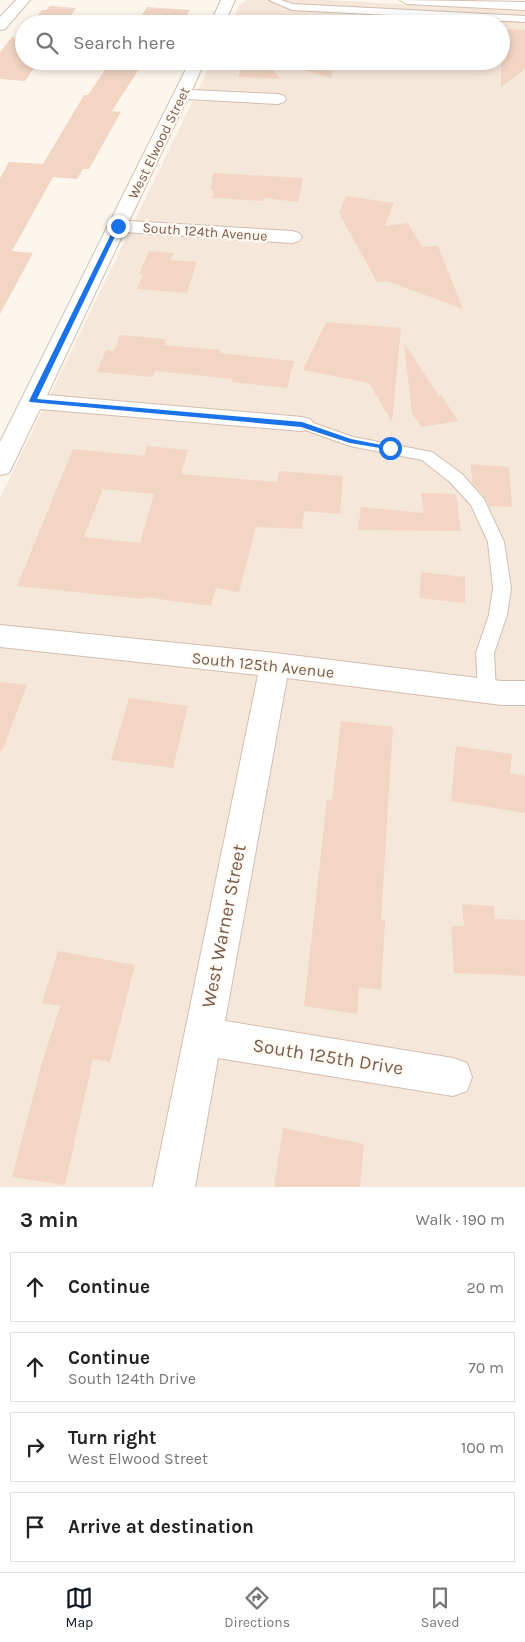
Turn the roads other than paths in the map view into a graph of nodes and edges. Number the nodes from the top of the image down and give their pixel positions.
1 (23, 0) edge
2 (228, 0) edge
3 (273, 0) edge
4 (407, 0) edge
5 (525, 6) edge
6 (221, 15) edge
7 (447, 15) edge
8 (510, 18) edge
9 (525, 19) edge
10 (0, 26) edge
11 (194, 70) edge
12 (183, 94) junction
13 (278, 99) dead end
14 (118, 226) junction
15 (292, 237) dead end
16 (32, 401) junction
17 (302, 424) joint
18 (0, 467) edge
19 (0, 636) edge
20 (275, 665) junction
21 (486, 692) junction
22 (525, 693) edge
23 (203, 1037) junction
24 (453, 1077) dead end
25 (174, 1187) edge

1 - 10 street
2 - 6 street
3 - 7 lane
4 - 5 street
8 - 9 lane
11 - 12 street, West Elwood Street
12 - 13 street
12 - 14 street, West Elwood Street
14 - 15 street, South 124th Avenue
14 - 16 street, West Elwood Street
16 - 17 street
16 - 18 street, West Elwood Street
17 - 21 lane
19 - 20 street, South 125th Avenue
20 - 21 street, South 125th Avenue
20 - 23 street, West Warner Street
21 - 22 street, South 125th Avenue
23 - 24 street, South 125th Drive
23 - 25 street, West Warner Street

